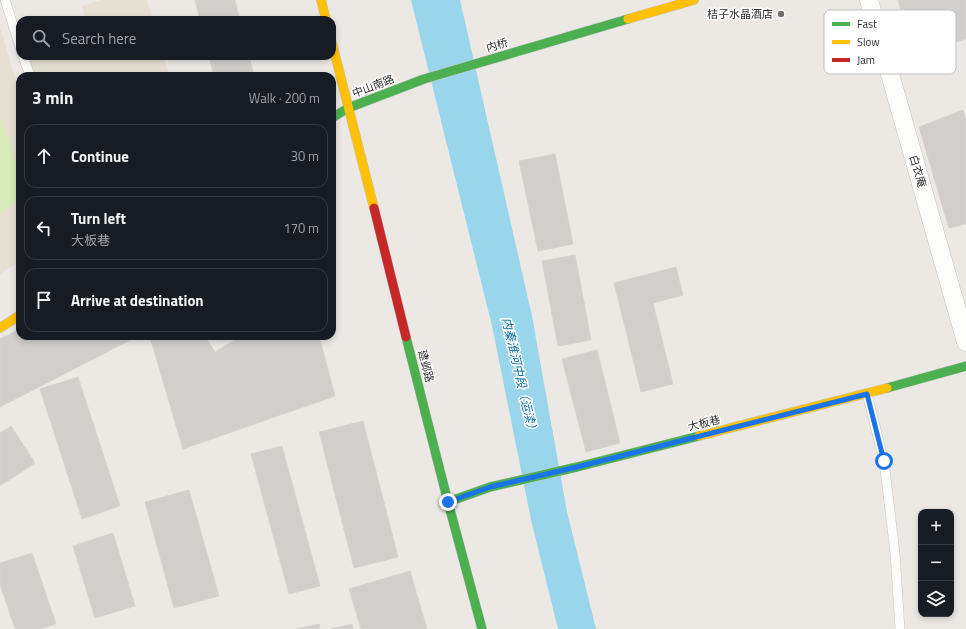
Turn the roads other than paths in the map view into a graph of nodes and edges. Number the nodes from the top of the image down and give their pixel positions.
1 (4, 0) edge
2 (321, 0) edge
3 (694, 0) edge
4 (869, 0) edge
5 (872, 10) edge
6 (325, 16) edge
7 (16, 35) edge
8 (336, 59) edge
9 (24, 60) edge
10 (29, 72) edge
11 (890, 74) edge
12 (348, 108) junction
13 (336, 116) edge
14 (16, 318) edge
15 (0, 328) edge
16 (966, 342) edge
17 (966, 366) edge
18 (867, 394) junction
19 (448, 502) junction
20 (482, 629) edge
21 (900, 629) edge

1 - 7 lane
2 - 6 main road
3 - 12 lane
4 - 5 street, 白衣庵
8 - 12 main road, 建邺路
9 - 10 lane
11 - 16 street, 白衣庵
12 - 13 main road, 中山南路
12 - 19 main road, 建邺路
14 - 15 lane
17 - 18 main road, 大板巷
18 - 19 main road, 大板巷
18 - 21 lane
19 - 20 main road, 建邺路

